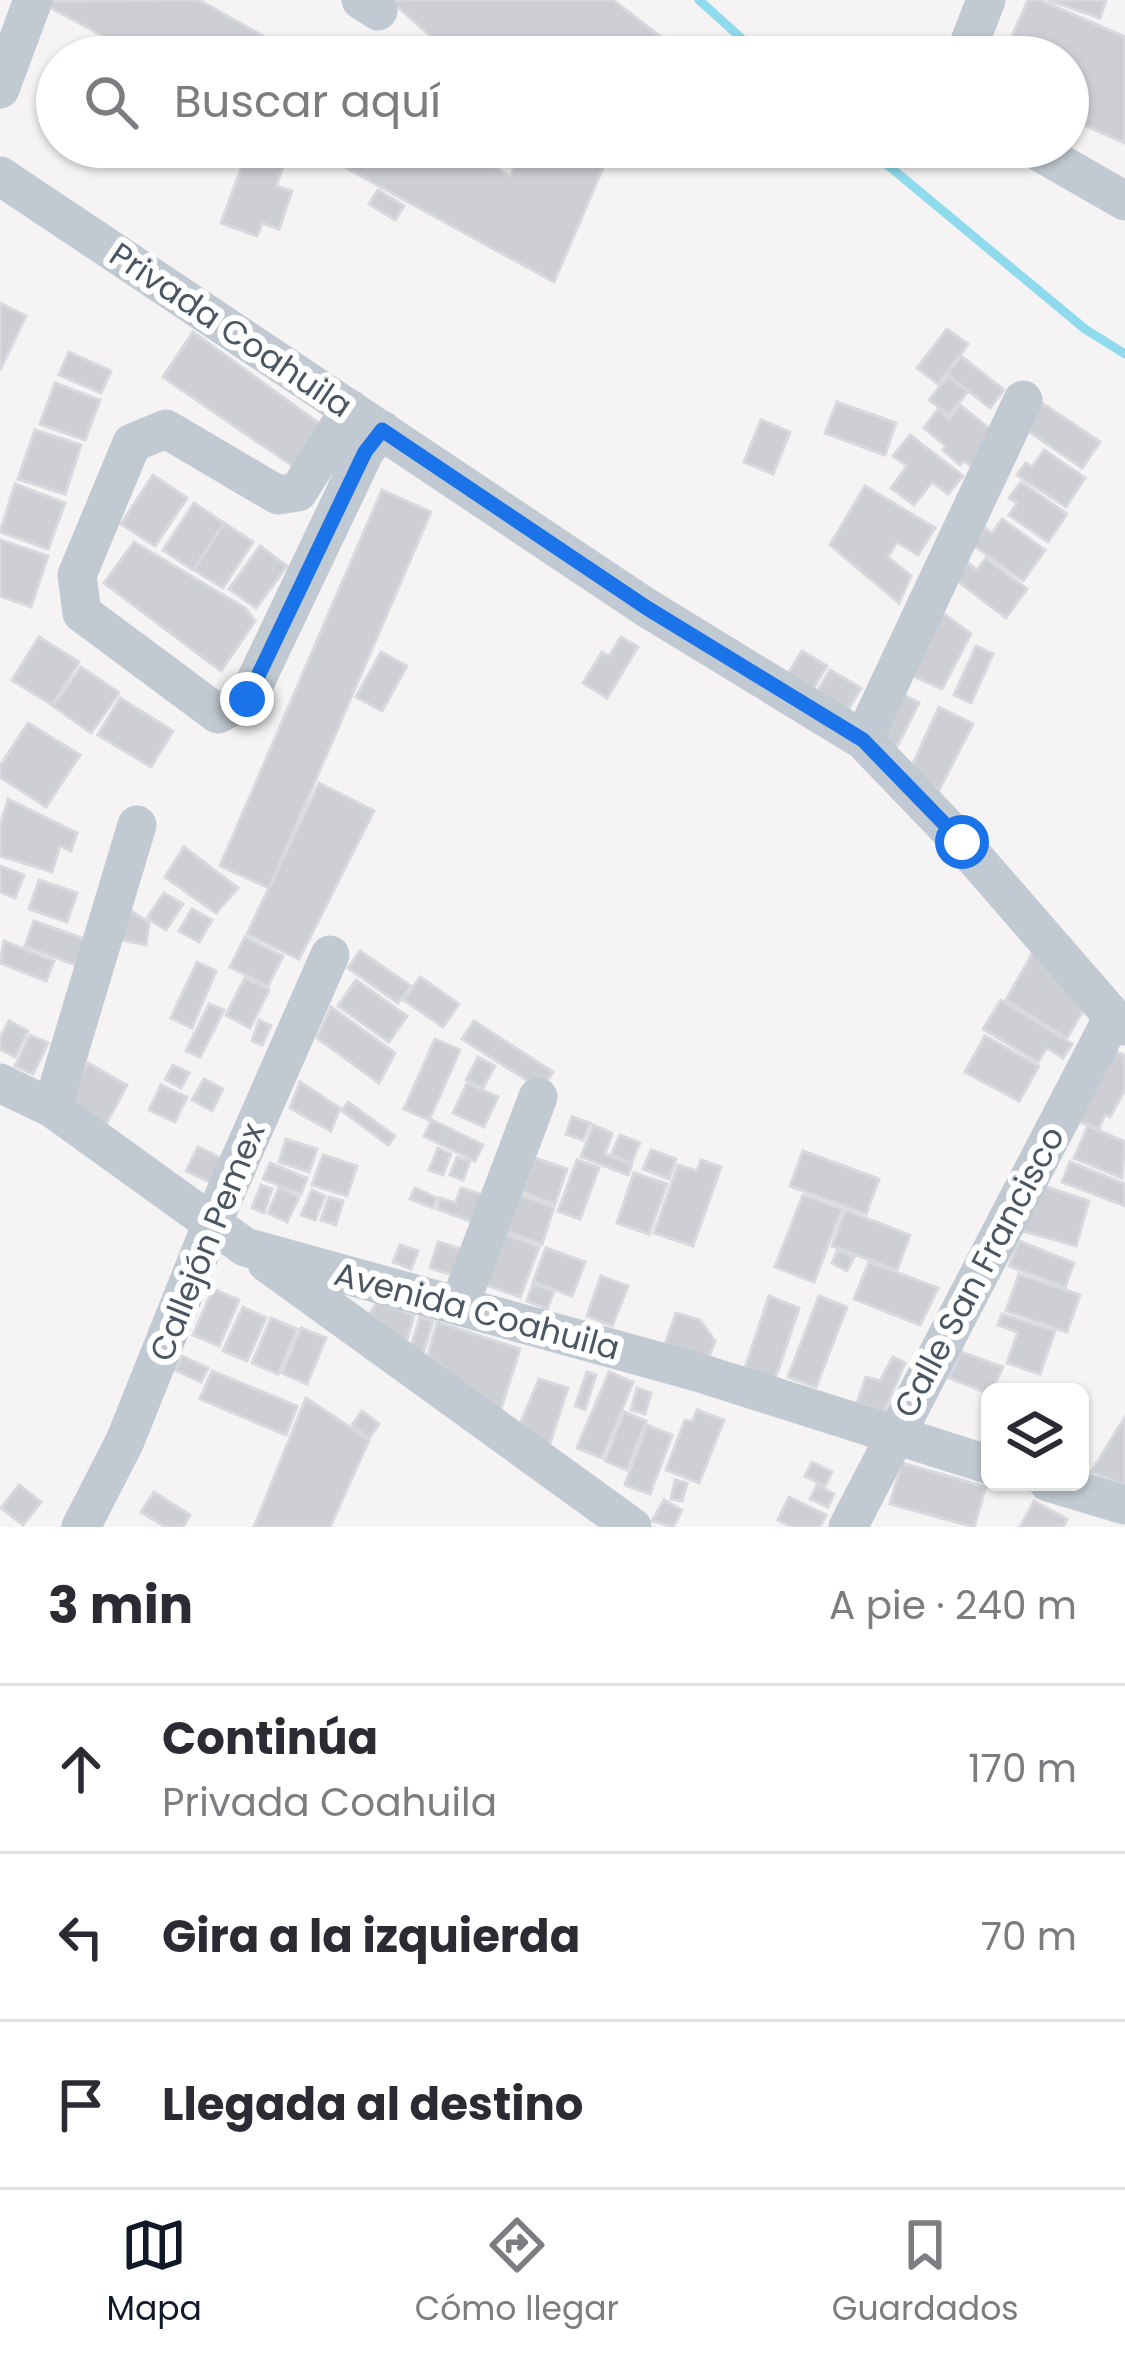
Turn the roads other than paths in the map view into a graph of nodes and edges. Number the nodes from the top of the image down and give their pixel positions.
1 (33, 0) edge
2 (986, 0) edge
3 (972, 36) edge
4 (0, 89) edge
5 (1068, 168) edge
6 (0, 176) edge
7 (1125, 201) edge
8 (1023, 400) dead end
9 (366, 420) junction
10 (863, 740) junction
11 (137, 825) dead end
12 (330, 955) dead end
13 (1119, 1022) edge
14 (0, 1083) edge
15 (538, 1097) dead end
16 (52, 1108) junction
17 (213, 1221) junction
18 (245, 1247) junction
19 (459, 1306) junction
20 (893, 1436) junction
21 (981, 1462) edge
22 (1080, 1491) edge
23 (1125, 1504) edge
24 (80, 1527) edge
25 (632, 1527) edge
26 (848, 1527) edge

1 - 4 street
2 - 3 street
5 - 7 street
6 - 9 street, Privada Coahuila
8 - 10 street
9 - 9 street
9 - 10 street, Privada Coahuila
10 - 13 street, Privada Coahuila
11 - 16 street
12 - 17 street, Callejón Pemex
13 - 20 street, Calle San Francisco
14 - 16 street, Avenida Coahuila
15 - 19 street
16 - 17 street, Avenida Coahuila
17 - 18 street, Avenida Coahuila
17 - 24 street, Callejón Pemex
18 - 19 street, Avenida Coahuila
18 - 25 street
19 - 20 street, Avenida Coahuila
20 - 21 street, Avenida Coahuila
20 - 26 street, Calle San Francisco
22 - 23 street

